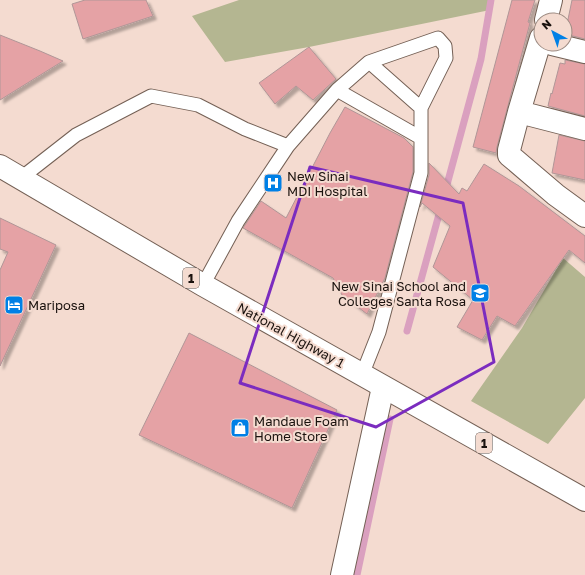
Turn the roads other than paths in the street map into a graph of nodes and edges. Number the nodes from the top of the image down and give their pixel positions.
1 (551, 0) edge
2 (548, 12) edge
3 (573, 49) edge
4 (540, 52) edge
5 (585, 52) edge
6 (369, 62) junction
7 (337, 90) junction
8 (421, 108) junction
9 (519, 112) junction
10 (585, 129) edge
11 (421, 138) junction
12 (288, 146) junction
13 (0, 166) edge
14 (21, 178) junction
15 (585, 216) edge
16 (203, 285) junction
17 (362, 375) junction
18 (383, 386) junction
19 (585, 500) edge
20 (342, 575) edge

1 - 2 main road
3 - 5 main road
4 - 9 main road
6 - 7 lane
6 - 8 lane
6 - 8 lane
7 - 11 lane
7 - 12 lane
8 - 11 lane
9 - 10 main road
9 - 15 main road
11 - 17 lane
12 - 14 lane
12 - 16 lane
13 - 14 main road, National Highway 1 / 1
14 - 16 main road, National Highway 1 / 1
16 - 17 main road, National Highway 1 / 1
17 - 18 main road, National Highway 1 / 1
18 - 19 main road, National Highway 1 / 1
18 - 20 main road

